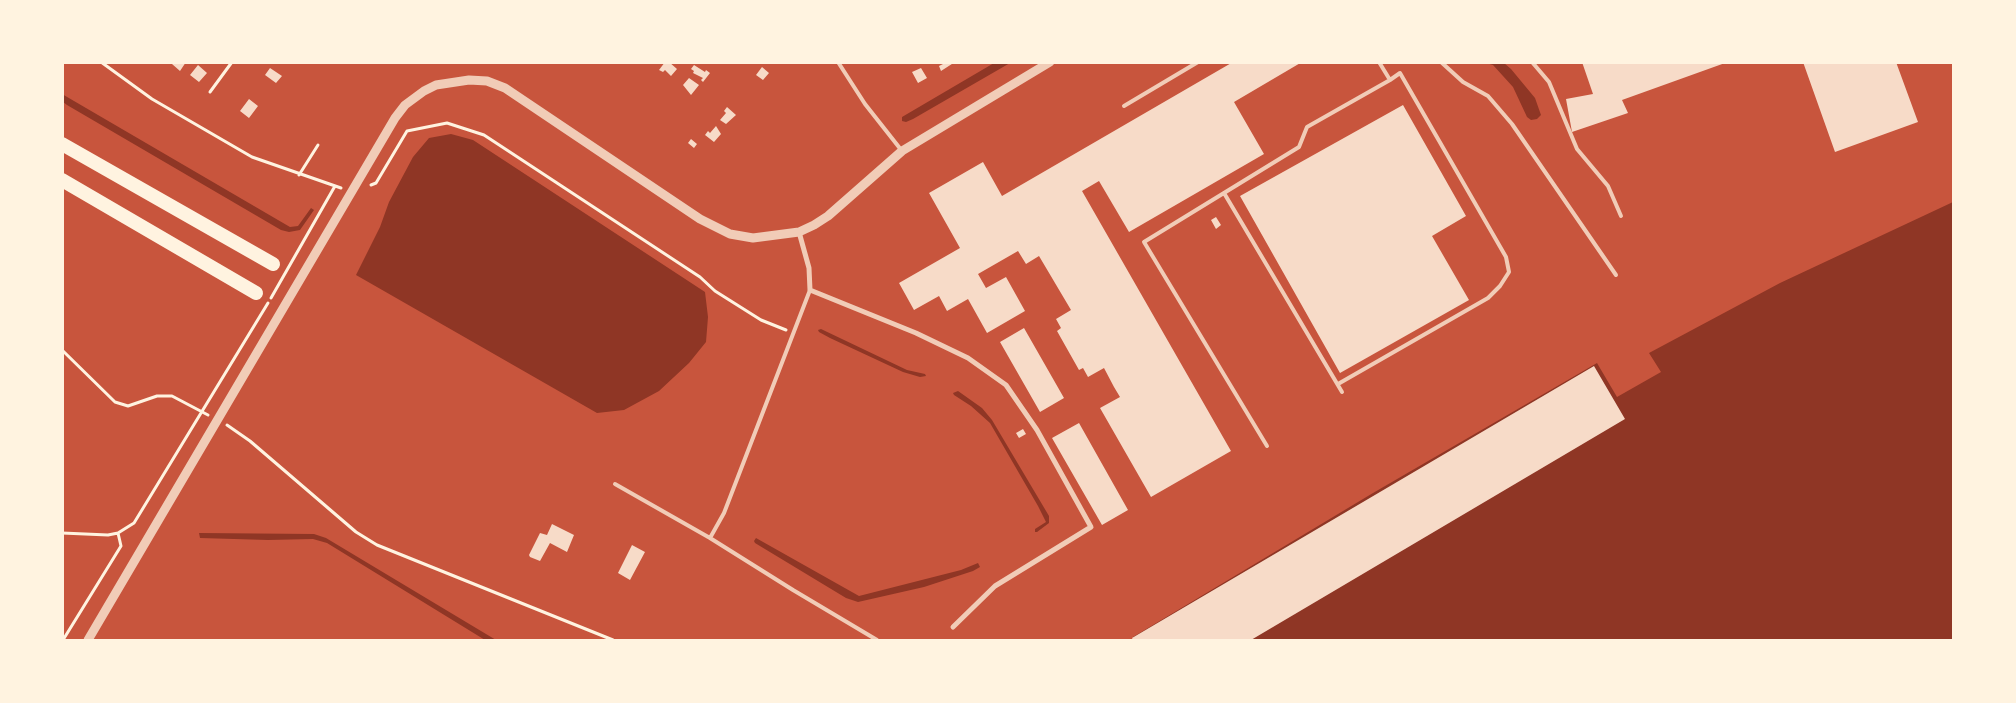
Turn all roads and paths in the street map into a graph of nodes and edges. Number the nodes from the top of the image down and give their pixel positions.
1 (101, 62) edge
2 (232, 62) edge
3 (838, 62) edge
4 (1050, 62) edge
5 (1198, 62) edge
6 (1378, 62) edge
7 (1441, 62) edge
8 (1532, 62) edge
9 (1390, 80) junction
10 (210, 92) dead end
11 (1124, 106) dead end
12 (62, 144) edge
13 (318, 146) dead end
14 (902, 151) junction
15 (300, 175) junction
16 (62, 180) edge
17 (335, 186) junction
18 (352, 192) junction
19 (1224, 193) junction
20 (1621, 216) dead end
21 (799, 232) junction
22 (273, 264) dead end
23 (1616, 275) dead end
24 (810, 290) junction
25 (256, 293) dead end
26 (794, 332) junction
27 (62, 350) edge
28 (1338, 384) junction
29 (1342, 392) dead end
30 (201, 412) junction
31 (219, 420) junction
32 (1266, 446) dead end
33 (615, 484) dead end
34 (62, 533) edge
35 (118, 533) junction
36 (710, 538) junction
37 (953, 627) dead end
38 (63, 640) edge
39 (88, 640) edge
40 (613, 640) edge
41 (877, 640) edge

1 - 15 path
2 - 10 path
3 - 14 lane
4 - 14 street
5 - 11 lane
6 - 9 lane
7 - 23 lane
8 - 20 lane
9 - 19 lane
9 - 28 lane
12 - 22 highway
13 - 15 path
14 - 21 street
15 - 17 path
16 - 25 highway
17 - 18 path
17 - 30 path
18 - 21 street
18 - 26 path
18 - 31 street
19 - 28 lane
19 - 32 lane
21 - 24 street
24 - 26 lane
24 - 37 street
26 - 36 lane
27 - 30 path
28 - 29 lane
30 - 31 path
30 - 35 path
31 - 39 street
31 - 40 path
33 - 36 lane
34 - 35 path
35 - 38 path
36 - 41 lane

